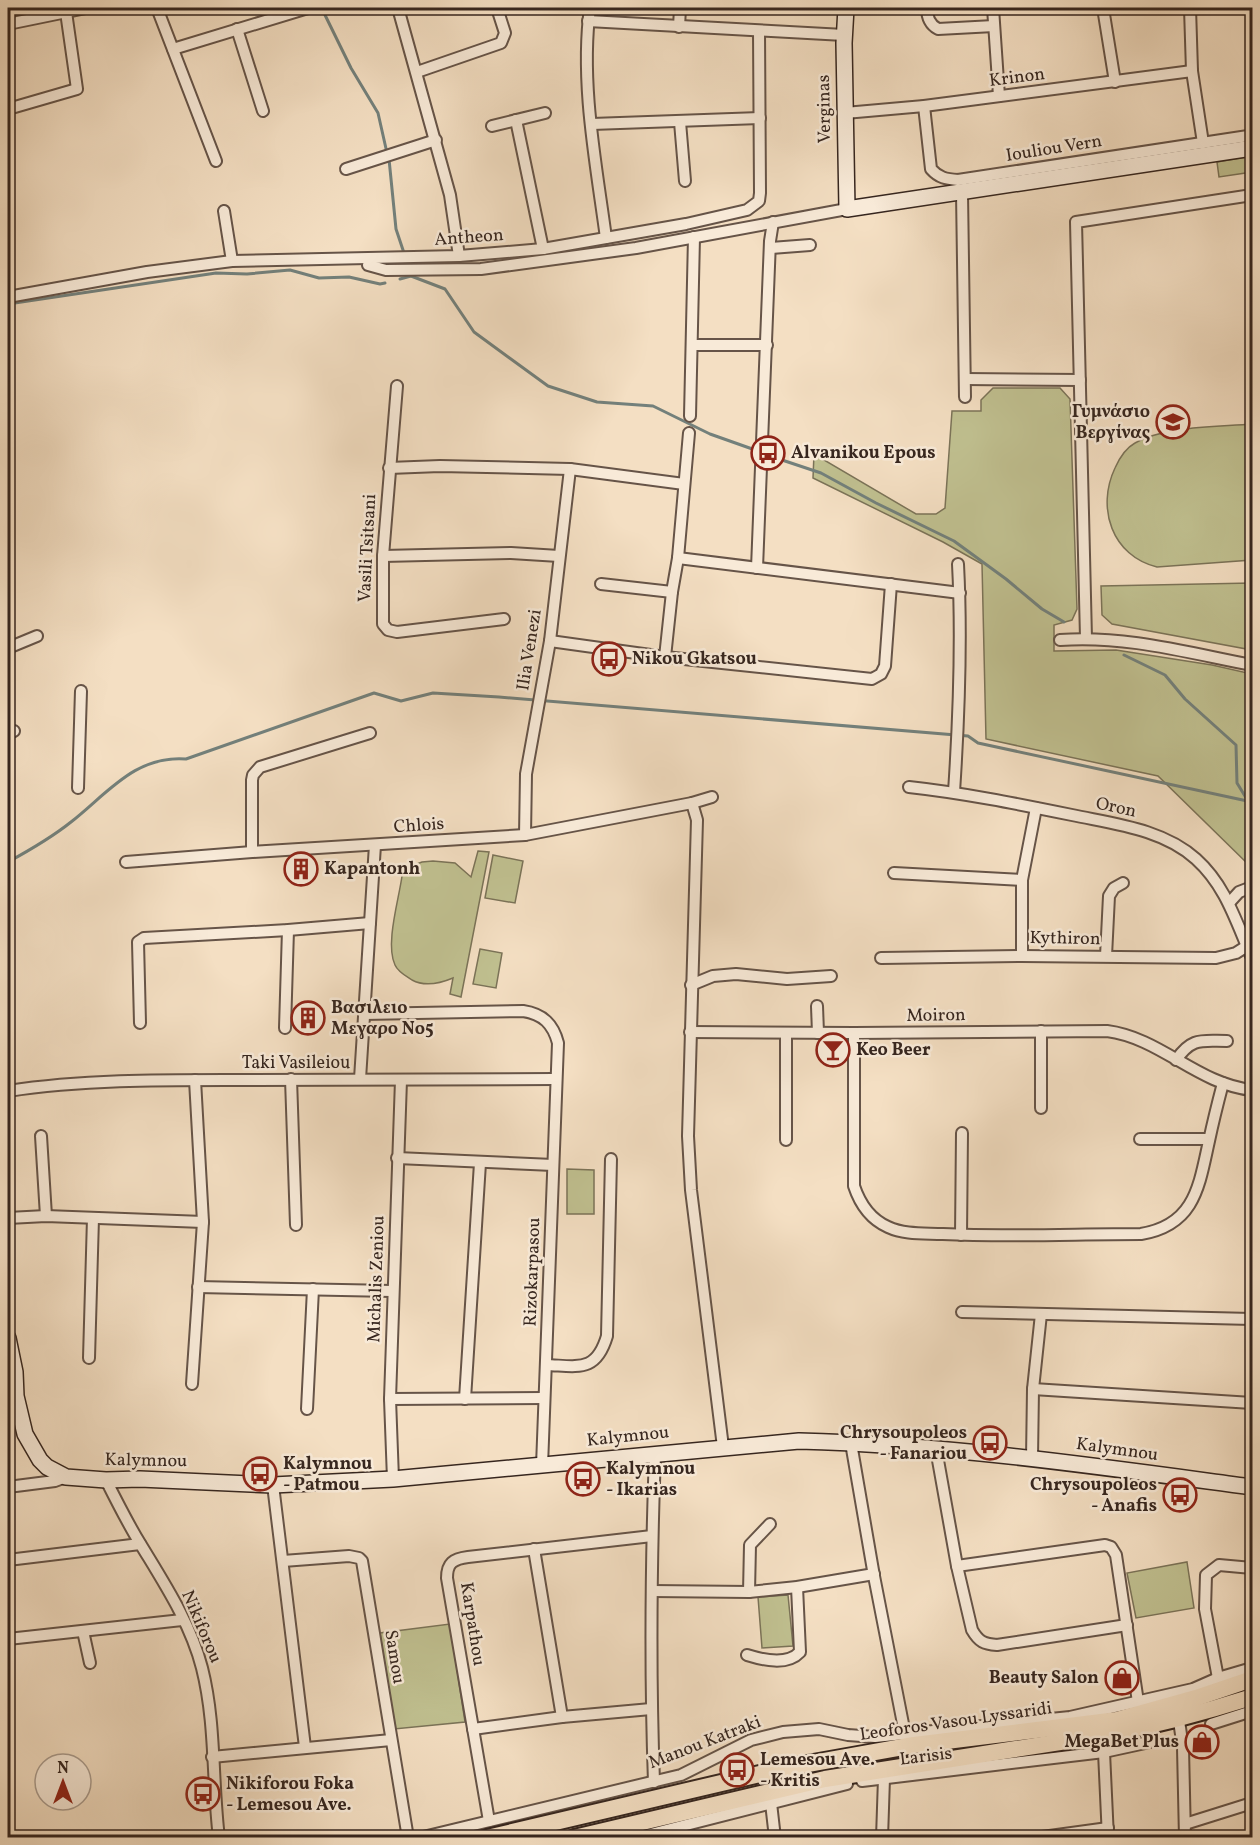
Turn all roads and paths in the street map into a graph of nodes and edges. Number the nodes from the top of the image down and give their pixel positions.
1 (86, 8) edge
2 (157, 8) edge
3 (308, 8) edge
4 (398, 8) edge
5 (497, 8) edge
6 (590, 8) edge
7 (680, 8) edge
8 (846, 8) edge
9 (927, 8) edge
10 (993, 8) edge
11 (1103, 8) edge
12 (1190, 8) edge
13 (284, 11) edge
14 (66, 12) junction
15 (588, 21) junction
16 (8, 24) edge
17 (994, 26) junction
18 (679, 27) junction
19 (237, 29) junction
20 (759, 31) junction
21 (844, 35) junction
22 (172, 49) junction
23 (1192, 71) junction
24 (417, 72) junction
25 (1115, 82) junction
26 (999, 96) junction
27 (924, 106) junction
28 (8, 109) edge
29 (263, 111) dead end
30 (544, 113) dead end
31 (845, 113) junction
32 (760, 118) junction
33 (516, 120) junction
34 (680, 122) junction
35 (592, 124) junction
36 (492, 126) dead end
37 (436, 140) junction
38 (1250, 142) edge
39 (1203, 143) junction
40 (216, 161) dead end
41 (346, 169) dead end
42 (686, 181) dead end
43 (962, 193) junction
44 (1252, 195) edge
45 (847, 209) junction
46 (224, 211) dead end
47 (773, 222) junction
48 (694, 237) junction
49 (606, 238) junction
50 (810, 245) dead end
51 (771, 248) junction
52 (543, 249) junction
53 (459, 256) junction
54 (232, 261) junction
55 (368, 265) dead end
56 (8, 297) edge
57 (692, 345) junction
58 (766, 345) junction
59 (965, 379) junction
60 (1080, 380) junction
61 (397, 386) dead end
62 (965, 397) dead end
63 (690, 416) dead end
64 (689, 433) dead end
65 (389, 468) junction
66 (570, 469) junction
67 (684, 484) junction
68 (383, 556) junction
69 (560, 556) junction
70 (678, 558) junction
71 (958, 564) dead end
72 (756, 568) junction
73 (602, 584) dead end
74 (891, 584) junction
75 (672, 592) junction
76 (960, 593) junction
77 (504, 619) dead end
78 (37, 636) dead end
79 (1086, 638) junction
80 (1060, 640) dead end
81 (550, 641) junction
82 (8, 648) edge
83 (665, 657) junction
84 (1252, 666) edge
85 (81, 691) dead end
86 (370, 733) dead end
87 (909, 787) dead end
88 (78, 788) dead end
89 (954, 792) junction
90 (712, 797) dead end
91 (692, 803) junction
92 (1036, 808) junction
93 (525, 835) junction
94 (375, 845) junction
95 (252, 852) junction
96 (126, 862) dead end
97 (894, 873) dead end
98 (1022, 880) junction
99 (1123, 883) dead end
100 (1252, 887) edge
101 (1229, 903) junction
102 (370, 923) junction
103 (288, 930) junction
104 (1247, 946) junction
105 (1022, 956) junction
106 (1106, 956) junction
107 (881, 958) dead end
108 (1252, 958) edge
109 (831, 976) dead end
110 (691, 985) junction
111 (817, 1006) dead end
112 (364, 1014) junction
113 (140, 1023) dead end
114 (285, 1028) dead end
115 (1041, 1031) junction
116 (690, 1032) junction
117 (786, 1033) junction
118 (818, 1033) junction
119 (854, 1033) junction
120 (1227, 1041) dead end
121 (1176, 1060) junction
122 (555, 1078) junction
123 (291, 1079) junction
124 (360, 1079) junction
125 (195, 1080) junction
126 (401, 1080) junction
127 (1223, 1083) junction
128 (1252, 1089) edge
129 (8, 1092) edge
130 (1041, 1108) dead end
131 (962, 1133) dead end
132 (41, 1136) dead end
133 (1140, 1139) dead end
134 (1209, 1139) junction
135 (786, 1140) dead end
136 (397, 1158) junction
137 (611, 1159) dead end
138 (480, 1163) junction
139 (553, 1165) junction
140 (46, 1216) junction
141 (8, 1218) edge
142 (93, 1218) junction
143 (203, 1222) junction
144 (296, 1225) dead end
145 (961, 1235) junction
146 (198, 1287) junction
147 (313, 1289) junction
148 (392, 1290) junction
149 (962, 1312) dead end
150 (1041, 1314) junction
151 (1252, 1319) edge
152 (8, 1338) edge
153 (89, 1358) dead end
154 (546, 1365) junction
155 (192, 1384) dead end
156 (1033, 1389) junction
157 (12, 1396) edge
158 (544, 1398) junction
159 (390, 1399) junction
160 (465, 1399) junction
161 (1252, 1403) edge
162 (306, 1409) dead end
163 (851, 1443) junction
164 (723, 1447) junction
165 (936, 1449) junction
166 (655, 1453) junction
167 (1032, 1458) junction
168 (542, 1466) junction
169 (66, 1477) junction
170 (393, 1479) junction
171 (105, 1480) junction
172 (273, 1485) junction
173 (8, 1487) edge
174 (1252, 1487) edge
175 (770, 1524) dead end
176 (652, 1536) junction
177 (140, 1544) junction
178 (534, 1549) junction
179 (8, 1560) edge
180 (283, 1561) junction
181 (957, 1566) junction
182 (1252, 1568) edge
183 (874, 1574) junction
184 (797, 1587) junction
185 (652, 1591) junction
186 (749, 1592) junction
187 (182, 1620) junction
188 (1127, 1624) junction
189 (83, 1631) junction
190 (8, 1639) edge
191 (747, 1655) dead end
192 (90, 1663) dead end
193 (1252, 1668) edge
194 (1218, 1678) junction
195 (1252, 1679) edge
196 (1252, 1696) edge
197 (1138, 1702) junction
198 (651, 1709) junction
199 (1252, 1711) edge
200 (1177, 1712) junction
201 (562, 1717) junction
202 (1211, 1724) dead end
203 (473, 1729) junction
204 (905, 1734) junction
205 (391, 1740) junction
206 (1150, 1742) dead end
207 (305, 1747) junction
208 (1104, 1752) junction
209 (212, 1757) junction
210 (884, 1778) junction
211 (654, 1782) junction
212 (771, 1803) junction
213 (1252, 1803) edge
214 (1185, 1824) junction
215 (488, 1829) edge
216 (1108, 1833) edge
217 (638, 1837) edge
218 (219, 1838) edge
219 (408, 1838) edge
220 (419, 1838) edge
221 (574, 1838) edge
222 (775, 1838) edge
223 (882, 1838) edge
224 (1035, 1838) edge
225 (1185, 1838) edge

1 - 14 street
2 - 22 street
3 - 13 street
4 - 24 street
5 - 24 street
6 - 15 street
7 - 18 street
8 - 21 street, Verginas
9 - 17 street
10 - 17 street
11 - 25 street
12 - 23 street
13 - 19 street
14 - 16 street
14 - 28 street
15 - 18 street
15 - 35 street
17 - 26 street
18 - 20 street
19 - 22 street
19 - 29 street
20 - 21 street
20 - 32 street, Antheon
21 - 31 street, Verginas
22 - 40 street
23 - 25 street, Krinon
23 - 39 street
24 - 37 street
25 - 26 street, Krinon
26 - 27 street, Krinon
27 - 31 street, Krinon
27 - 39 street, Iouliou Vern
30 - 33 street
31 - 45 street, Verginas
32 - 34 street
32 - 49 street, Antheon
33 - 36 street
33 - 52 street
34 - 35 street
34 - 42 street
35 - 49 street
37 - 41 street
37 - 53 street
38 - 39 street, Iouliou Vern
38 - 43 street
43 - 45 street
43 - 59 street
44 - 60 street
45 - 47 street
46 - 54 street
47 - 48 street
47 - 51 street
48 - 55 street
48 - 57 street
49 - 52 street, Antheon
50 - 51 street
51 - 58 street
52 - 53 street, Antheon
53 - 54 street, Antheon
54 - 56 street, Antheon
57 - 58 street
57 - 63 street
58 - 72 street
59 - 60 street
59 - 62 street
60 - 79 street
61 - 65 street, Vasili Tsitsani
64 - 67 street
65 - 66 street
65 - 68 street, Vasili Tsitsani
66 - 67 street
66 - 69 street, Ilia Venezi
67 - 70 street
68 - 69 street
68 - 77 street, Vasili Tsitsani
69 - 81 street, Ilia Venezi
70 - 72 street
70 - 75 street
71 - 76 street
72 - 74 street
73 - 75 street
74 - 76 street
74 - 83 street
75 - 83 street
76 - 89 street
78 - 82 street
79 - 80 street
79 - 84 street
81 - 83 street
81 - 93 street, Ilia Venezi
85 - 88 street
86 - 95 street
87 - 89 street, Oron
89 - 92 street, Oron
90 - 91 street, Chlois
91 - 93 street, Chlois
91 - 110 street
92 - 98 street
92 - 101 street, Oron
93 - 94 street, Chlois
94 - 95 street, Chlois
94 - 102 street
95 - 96 street, Chlois
97 - 98 street
98 - 105 street
99 - 106 street
100 - 101 street
101 - 104 street, Oron
102 - 103 street
102 - 112 street
103 - 113 street
103 - 114 street
104 - 106 street, Kythiron
104 - 108 street, Oron
105 - 106 street, Kythiron
105 - 107 street, Kythiron
109 - 110 street
110 - 116 street
111 - 118 street
112 - 122 street, Rizokarpasou
112 - 124 street
115 - 119 street, Moiron
115 - 121 street, Moiron
115 - 130 street
116 - 117 street, Moiron
116 - 164 street
117 - 118 street, Moiron
117 - 135 street
118 - 119 street, Moiron
119 - 145 street
120 - 121 street
121 - 127 street, Moiron
122 - 126 street, Taki Vasileiou
122 - 139 street, Rizokarpasou
123 - 124 street, Taki Vasileiou
123 - 125 street, Taki Vasileiou
123 - 144 street
124 - 126 street, Taki Vasileiou
125 - 129 street, Taki Vasileiou
125 - 143 street
126 - 136 street, Michalis Zeniou
127 - 128 street, Moiron
127 - 134 street
131 - 145 street
132 - 140 street
133 - 134 street
134 - 145 street
136 - 138 street
136 - 148 street, Michalis Zeniou
137 - 154 street
138 - 139 street
138 - 160 street
139 - 154 street, Rizokarpasou
140 - 141 street
140 - 142 street
142 - 143 street
142 - 153 street
143 - 146 street
146 - 147 street
146 - 155 street
147 - 148 street
147 - 162 street
148 - 159 street, Michalis Zeniou
149 - 150 street
150 - 151 street
150 - 156 street
152 - 157 street
154 - 158 street, Rizokarpasou
156 - 161 street
156 - 167 street
157 - 169 street
158 - 160 street
158 - 168 street, Rizokarpasou
159 - 160 street
159 - 170 street, Michalis Zeniou
163 - 164 street, Kalymnou
163 - 165 street, Kalymnou
163 - 183 street
164 - 166 street, Kalymnou
165 - 167 street, Kalymnou
165 - 181 street
166 - 168 street, Kalymnou
166 - 176 street
167 - 174 street, Kalymnou
168 - 170 street, Kalymnou
169 - 171 street, Kalymnou
169 - 173 street, Kalymnou
170 - 172 street, Kalymnou
171 - 172 street, Kalymnou
171 - 177 street, Nikiforou
172 - 180 street
175 - 186 street
176 - 178 street, Karpathou
176 - 185 street
177 - 179 street
177 - 187 street, Nikiforou
178 - 201 street
178 - 203 street, Karpathou
180 - 205 street, Samou
180 - 207 street
181 - 188 street
181 - 188 street
182 - 194 street
183 - 184 street
183 - 204 street
184 - 186 street
184 - 191 street
185 - 186 street
185 - 198 street
187 - 189 street
187 - 209 street, Nikiforou
188 - 197 street
189 - 190 street
189 - 192 street
193 - 194 street, Manou Katraki
194 - 197 street, Manou Katraki
195 - 200 main road, Leoforos Vasou Lyssaridi
196 - 200 main road, Leoforos Vasou Lyssaridi
197 - 204 street, Manou Katraki
198 - 201 street
198 - 211 street
199 - 202 street
200 - 214 street
200 - 215 main road, Leoforos Vasou Lyssaridi
200 - 221 main road, Leoforos Vasou Lyssaridi
201 - 203 street
203 - 215 street, Karpathou
204 - 211 street, Manou Katraki
205 - 207 street
205 - 219 street, Samou
206 - 208 street, Larisis
207 - 209 street
208 - 210 street, Larisis
208 - 216 street
209 - 218 street, Nikiforou
210 - 212 street, Larisis
210 - 223 street
211 - 215 street, Manou Katraki
212 - 217 street, Larisis
212 - 222 street
213 - 214 street
214 - 225 street
215 - 220 street, Manou Katraki
216 - 224 street

